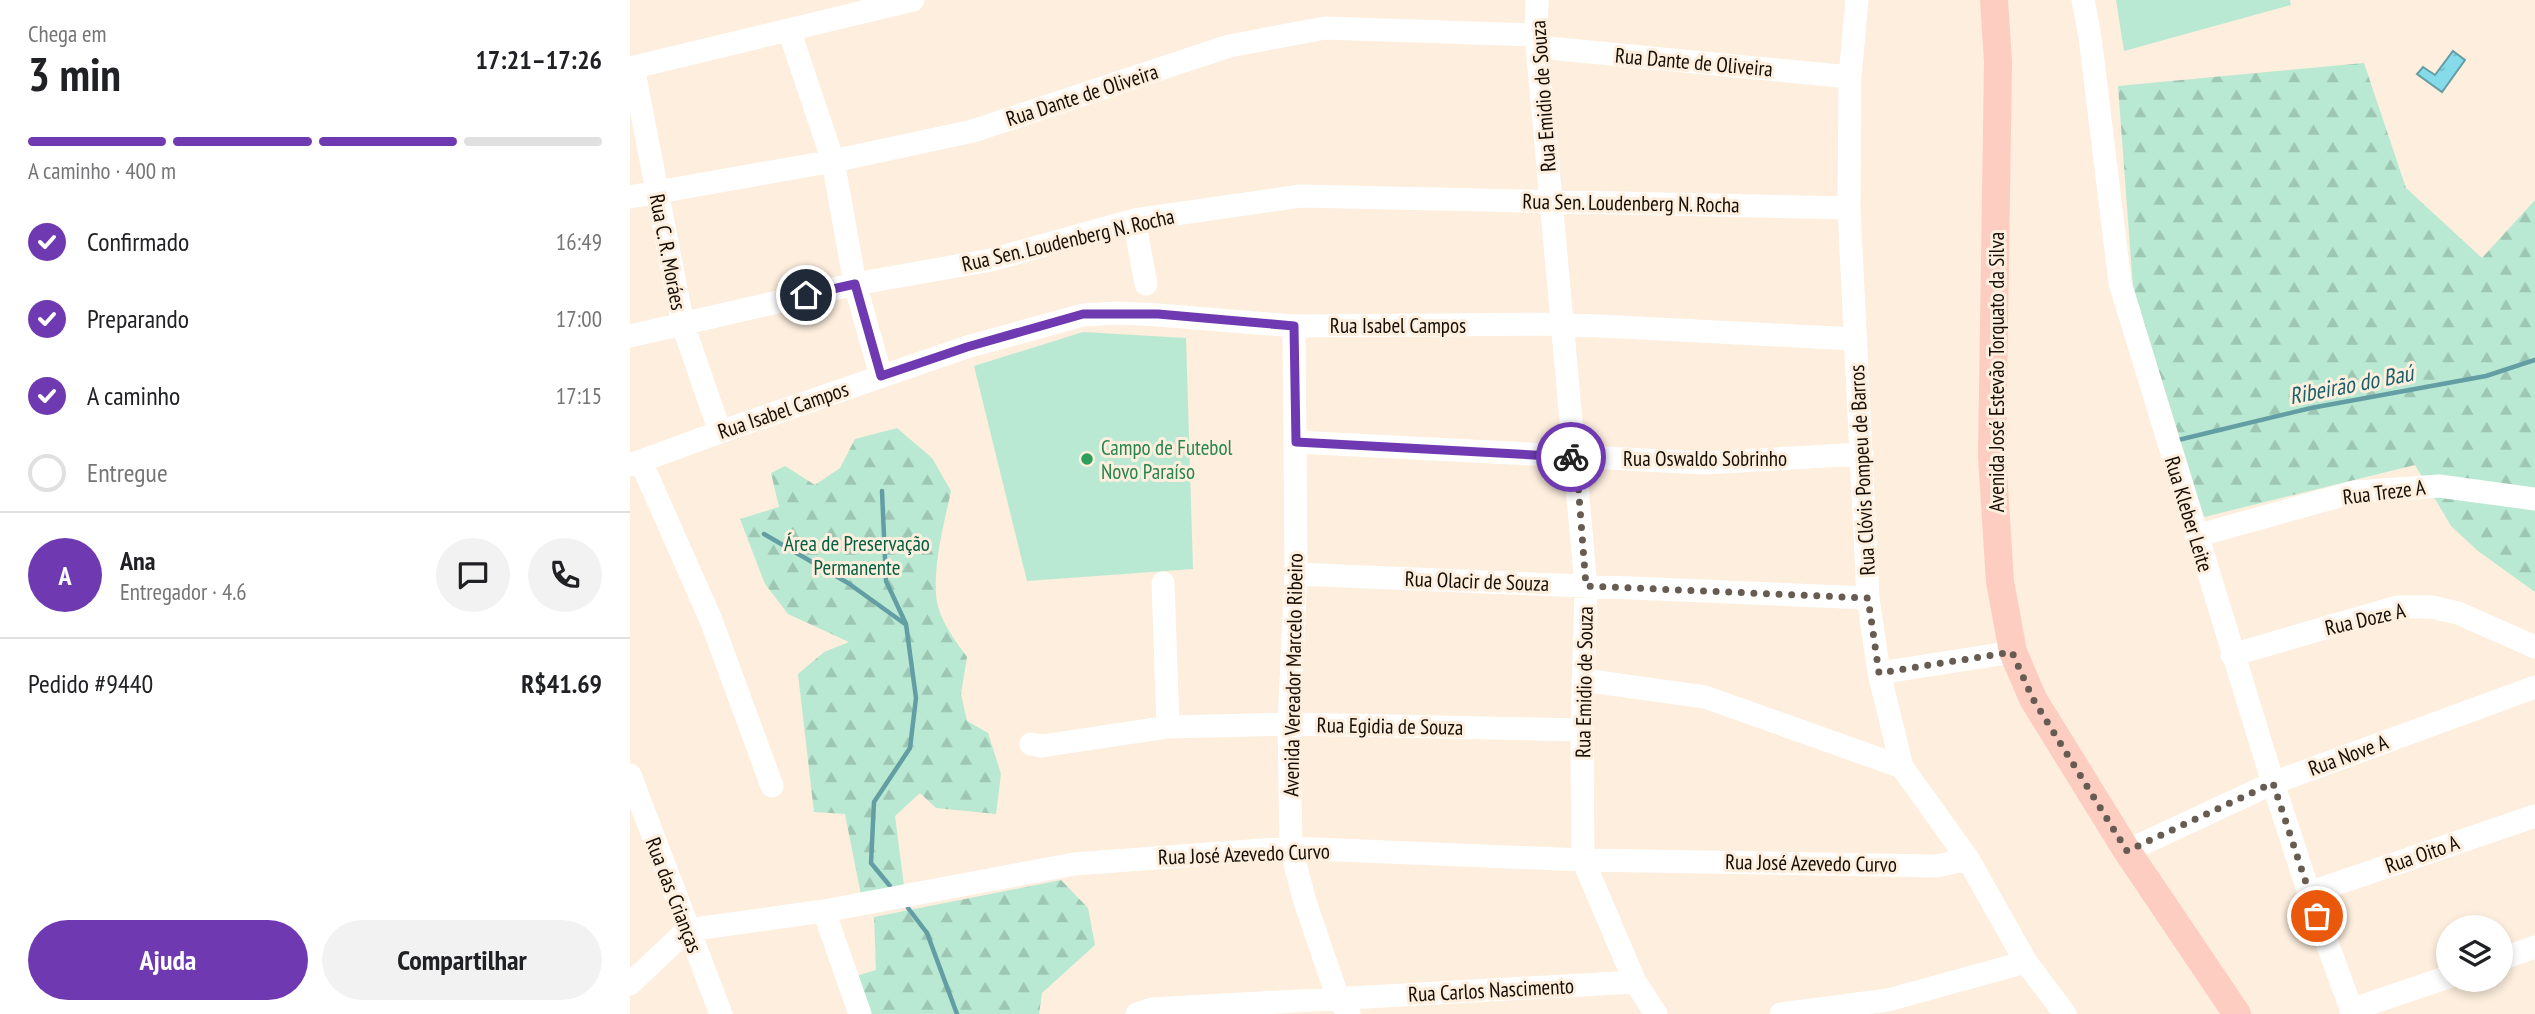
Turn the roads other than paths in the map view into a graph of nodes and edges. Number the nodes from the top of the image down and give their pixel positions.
1 (913, 0) edge
2 (1536, 0) edge
3 (1857, 0) edge
4 (1994, 0) edge
5 (2083, 0) edge
6 (789, 30) junction
7 (1537, 41) junction
8 (631, 68) edge
9 (1850, 77) junction
10 (833, 161) junction
11 (656, 190) junction
12 (630, 197) edge
13 (1551, 200) junction
14 (1849, 208) junction
15 (1133, 220) junction
16 (855, 284) junction
17 (1146, 284) dead end
18 (1562, 324) junction
19 (683, 325) junction
20 (1294, 326) junction
21 (630, 336) edge
22 (1854, 339) junction
23 (881, 376) junction
24 (720, 432) junction
25 (1296, 442) junction
26 (1863, 454) junction
27 (1576, 457) junction
28 (636, 464) edge
29 (2535, 499) edge
30 (2196, 536) junction
31 (1296, 574) junction
32 (1163, 583) dead end
33 (1586, 586) junction
34 (1868, 598) junction
35 (2535, 648) edge
36 (2012, 652) junction
37 (2232, 655) junction
38 (1879, 673) junction
39 (1583, 680) junction
40 (2535, 687) edge
41 (1289, 724) junction
42 (1168, 727) junction
43 (1582, 730) junction
44 (1031, 744) dead end
45 (1902, 767) junction
46 (630, 775) edge
47 (2273, 783) junction
48 (772, 786) dead end
49 (2535, 816) edge
50 (637, 821) edge
51 (1291, 848) junction
52 (2127, 851) junction
53 (1968, 859) junction
54 (1583, 860) junction
55 (2309, 892) junction
56 (824, 911) junction
57 (687, 930) junction
58 (2535, 947) edge
59 (2513, 955) edge
60 (2026, 962) junction
61 (2436, 981) edge
62 (1635, 982) junction
63 (630, 984) edge
64 (1344, 1006) edge
65 (2352, 1012) edge
66 (721, 1014) edge
67 (860, 1014) edge
68 (1137, 1014) edge
69 (1656, 1014) edge
70 (1781, 1014) edge
71 (2065, 1014) edge
72 (2237, 1014) edge

1 - 6 street
2 - 7 street, Rua Emidio de Souza
3 - 9 street, Rua Clóvis Pompeu de Barros
4 - 36 main road, Avenida José Estevão Torquato da Silva
5 - 30 street, Rua Kleber Leite
6 - 8 street
6 - 10 street
7 - 9 street, Rua Dante de Oliveira
7 - 10 street, Rua Dante de Oliveira
7 - 13 street, Rua Emidio de Souza
8 - 11 street, Rua C. R. Moráes
9 - 14 street, Rua Clóvis Pompeu de Barros
10 - 11 street, Rua Dante de Oliveira
10 - 16 street
11 - 12 street, Rua Dante de Oliveira
11 - 19 street, Rua C. R. Moráes
13 - 14 street, Rua Sen. Loudenberg N. Rocha
13 - 15 street, Rua Sen. Loudenberg N. Rocha
13 - 18 street, Rua Emidio de Souza
14 - 22 street, Rua Clóvis Pompeu de Barros
15 - 16 street, Rua Sen. Loudenberg N. Rocha
15 - 17 street
16 - 19 street, Rua Sen. Loudenberg N. Rocha
16 - 23 street
18 - 20 street, Rua Isabel Campos
18 - 22 street, Rua Isabel Campos
18 - 27 street, Rua Emidio de Souza
19 - 21 street, Rua Sen. Loudenberg N. Rocha
19 - 24 street, Rua C. R. Moráes
20 - 23 street, Rua Isabel Campos
20 - 25 street, Avenida Vereador Marcelo Ribeiro
22 - 26 street, Rua Clóvis Pompeu de Barros
23 - 24 street, Rua Isabel Campos
24 - 28 street, Rua Isabel Campos
25 - 27 street, Rua Oswaldo Sobrinho
25 - 31 street, Avenida Vereador Marcelo Ribeiro
26 - 27 street, Rua Oswaldo Sobrinho
26 - 34 street, Rua Clóvis Pompeu de Barros
27 - 33 street, Rua Emidio de Souza
28 - 48 street
29 - 30 street, Rua Treze A
30 - 37 street, Rua Kleber Leite
31 - 33 street, Rua Olacir de Souza
31 - 41 street, Avenida Vereador Marcelo Ribeiro
32 - 42 street
33 - 34 street, Rua Olacir de Souza
33 - 39 street, Rua Emidio de Souza
34 - 38 street, Rua Clóvis Pompeu de Barros
35 - 37 street, Rua Doze A
36 - 38 street
36 - 52 main road, Avenida José Estevão Torquato da Silva
37 - 47 street, Rua Kleber Leite
38 - 45 street, Rua Clóvis Pompeu de Barros
39 - 43 street, Rua Emidio de Souza
39 - 45 street
40 - 47 street, Rua Nove A
41 - 42 street, Rua Egidia de Souza
41 - 43 street, Rua Egidia de Souza
41 - 51 street, Avenida Vereador Marcelo Ribeiro
42 - 44 street, Rua Egidia de Souza
43 - 54 street, Rua Emidio de Souza
45 - 53 street, Rua Clóvis Pompeu de Barros
46 - 50 street, Rua das Crianças
47 - 52 street, Rua Nove A
47 - 55 street, Rua Kleber Leite
49 - 55 street, Rua Oito A
50 - 57 street, Rua das Crianças
51 - 54 street, Rua José Azevedo Curvo
51 - 56 street, Rua José Azevedo Curvo
51 - 64 street, Avenida Vereador Marcelo Ribeiro
52 - 72 main road, Avenida José Estevão Torquato da Silva
53 - 54 street, Rua José Azevedo Curvo
53 - 60 street, Rua Clóvis Pompeu de Barros
54 - 62 street, Rua Emidio de Souza
55 - 65 street, Rua Kleber Leite
56 - 57 street, Rua José Azevedo Curvo
56 - 67 street
57 - 63 street
57 - 66 street, Rua das Crianças
58 - 59 street
60 - 70 street
60 - 71 street, Rua Clóvis Pompeu de Barros
61 - 65 street
62 - 64 street, Rua Carlos Nascimento
62 - 69 street, Rua Emidio de Souza
64 - 68 street, Rua Carlos Nascimento

